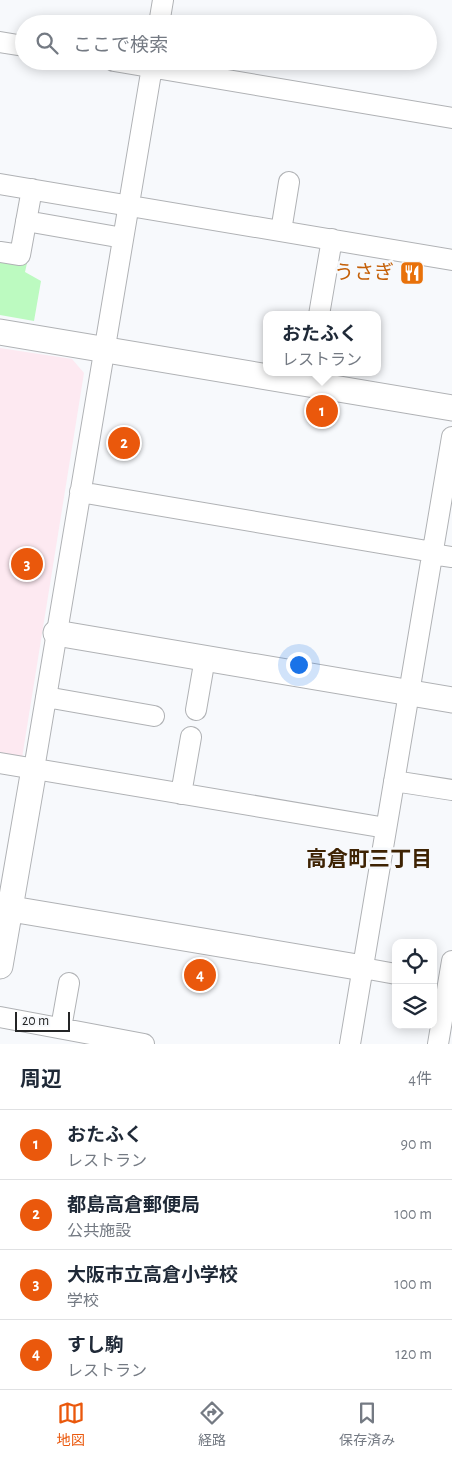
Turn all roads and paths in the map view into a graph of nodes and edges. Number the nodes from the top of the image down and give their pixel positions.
1 (163, 0) edge
2 (160, 15) edge
3 (0, 42) edge
4 (15, 44) edge
5 (151, 70) edge
6 (185, 70) edge
7 (452, 118) edge
8 (289, 182) dead end
9 (0, 184) edge
10 (32, 189) junction
11 (128, 205) junction
12 (26, 221) junction
13 (281, 231) junction
14 (123, 238) junction
15 (332, 239) junction
16 (0, 252) edge
17 (452, 260) edge
18 (320, 311) edge
19 (0, 332) edge
20 (103, 349) junction
21 (263, 372) edge
22 (295, 376) edge
23 (309, 378) edge
24 (452, 408) edge
25 (452, 437) edge
26 (80, 492) junction
27 (439, 554) edge
28 (56, 633) junction
29 (205, 658) junction
30 (409, 692) junction
31 (46, 697) junction
32 (452, 700) edge
33 (196, 710) dead end
34 (154, 716) dead end
35 (191, 737) dead end
36 (0, 764) edge
37 (34, 769) junction
38 (394, 781) junction
39 (452, 790) edge
40 (181, 794) junction
41 (386, 828) junction
42 (5, 908) edge
43 (452, 961) edge
44 (0, 966) edge
45 (363, 968) junction
46 (392, 973) edge
47 (445, 982) edge
48 (69, 984) dead end
49 (0, 1017) edge
50 (61, 1028) junction
51 (144, 1044) edge
52 (350, 1044) edge
53 (438, 1044) edge

1 - 2 street
3 - 4 street
5 - 11 street
6 - 7 street
8 - 13 street
9 - 10 street
10 - 11 street
10 - 12 street
11 - 13 street
11 - 14 street
12 - 14 street
12 - 16 street
13 - 15 street
14 - 20 street
15 - 17 street
15 - 18 street
19 - 20 street
20 - 21 street
20 - 26 street
22 - 23 street
23 - 24 street
25 - 27 street
26 - 27 street
26 - 28 street
27 - 30 street
28 - 29 street
28 - 31 street
29 - 30 street
29 - 33 street
30 - 32 street
30 - 38 street
31 - 34 street
31 - 37 street
35 - 40 street
36 - 37 street
37 - 40 street
37 - 42 street
38 - 39 street
38 - 41 street
40 - 41 street
41 - 45 street
42 - 44 street
42 - 45 street
43 - 47 street
45 - 46 street
45 - 52 street
47 - 53 street
48 - 50 street
49 - 50 street
50 - 51 street

